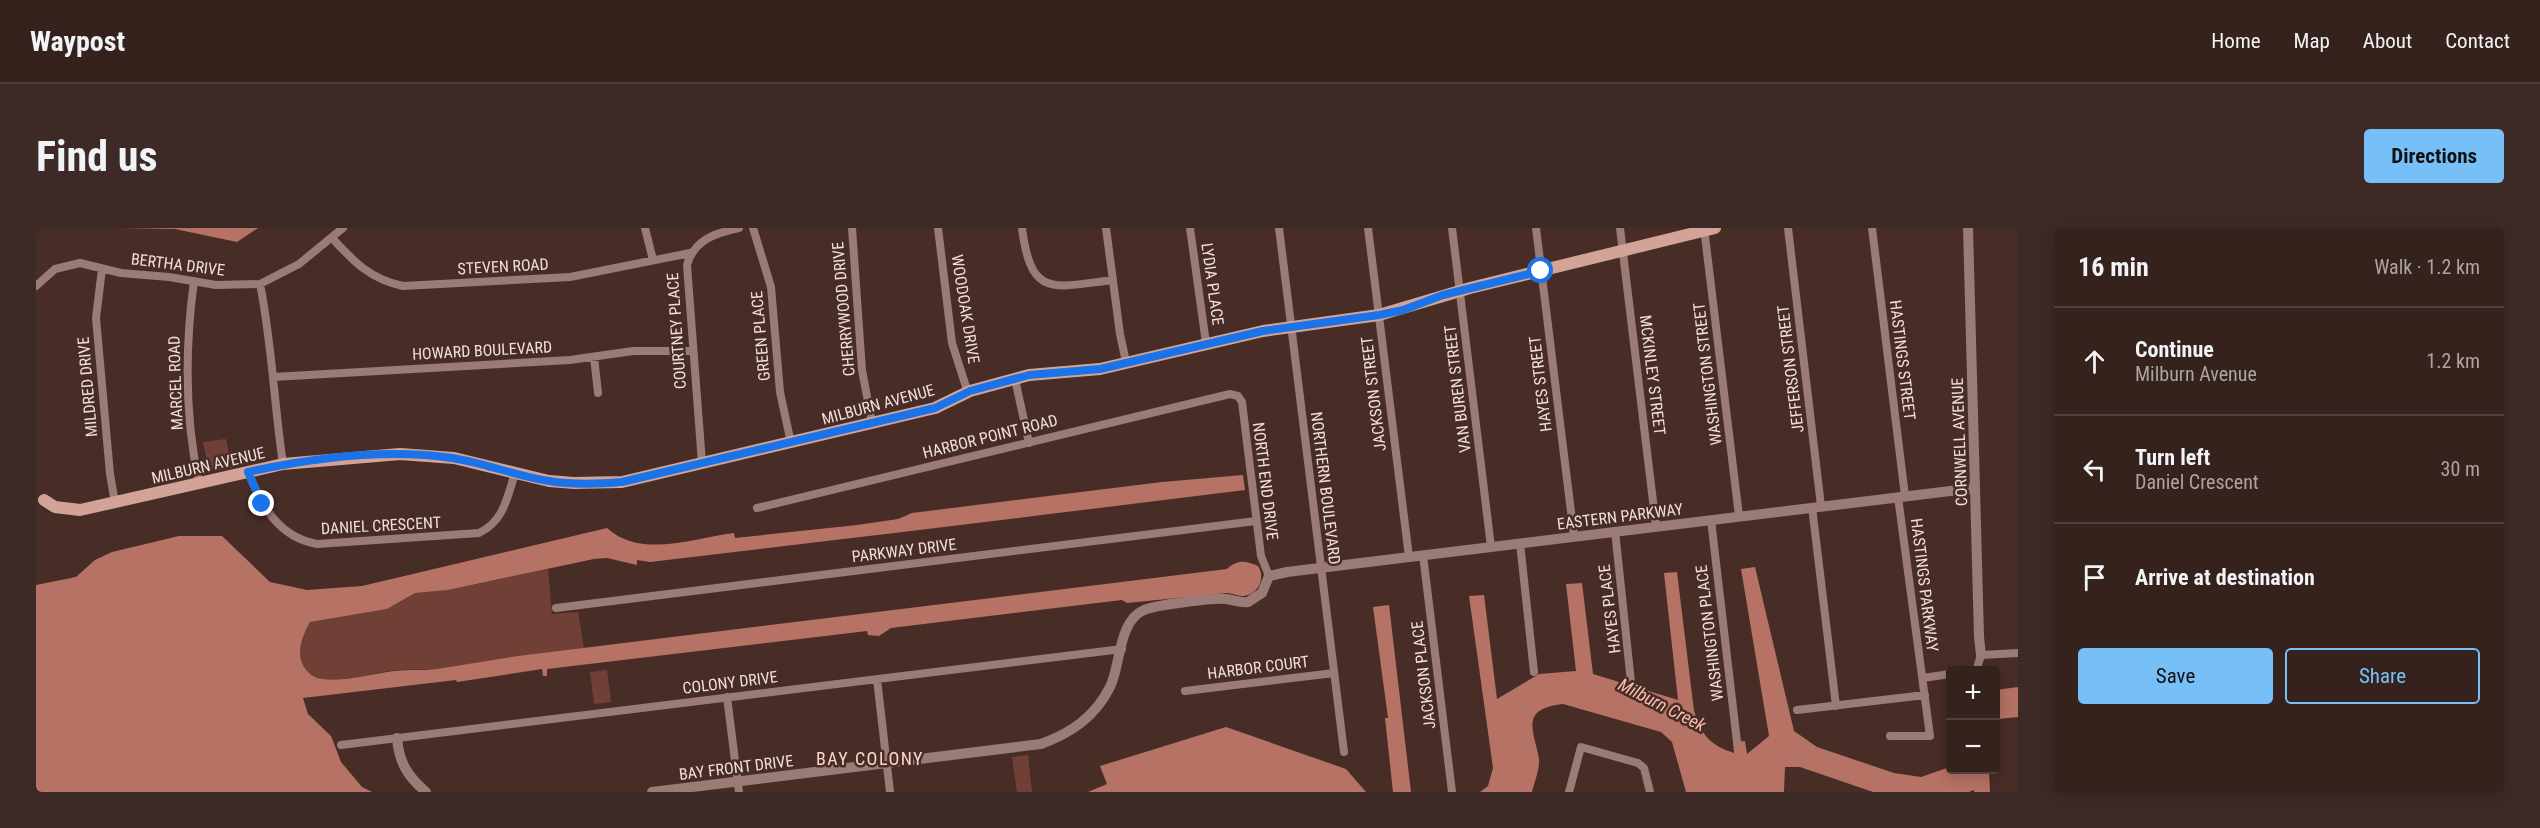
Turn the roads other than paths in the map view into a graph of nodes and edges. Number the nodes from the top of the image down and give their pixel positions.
1 (343, 228) edge
2 (645, 228) edge
3 (739, 228) edge
4 (753, 228) edge
5 (852, 228) edge
6 (938, 228) edge
7 (1022, 228) edge
8 (1106, 228) edge
9 (1190, 228) edge
10 (1279, 228) edge
11 (1368, 228) edge
12 (1452, 228) edge
13 (1536, 228) edge
14 (1620, 228) edge
15 (1788, 228) edge
16 (1872, 228) edge
17 (1968, 228) edge
18 (1708, 229) edge
19 (332, 238) junction
20 (1622, 251) junction
21 (690, 253) junction
22 (653, 260) junction
23 (102, 269) junction
24 (1541, 271) junction
25 (1113, 280) junction
26 (194, 281) junction
27 (260, 284) junction
28 (36, 286) edge
29 (1460, 291) junction
30 (1379, 315) junction
31 (1291, 328) junction
32 (1206, 344) junction
33 (692, 351) junction
34 (594, 357) junction
35 (1126, 362) junction
36 (273, 377) junction
37 (1015, 379) junction
38 (598, 393) dead end
39 (968, 393) junction
40 (1230, 394) joint
41 (872, 423) junction
42 (791, 443) junction
43 (1029, 443) junction
44 (702, 463) junction
45 (283, 464) junction
46 (248, 472) junction
47 (515, 473) junction
48 (199, 483) junction
49 (1975, 488) junction
50 (40, 496) edge
51 (1902, 497) junction
52 (115, 502) junction
53 (1816, 507) junction
54 (757, 508) dead end
55 (1739, 516) junction
56 (1711, 520) junction
57 (1256, 521) junction
58 (1656, 526) junction
59 (1615, 531) junction
60 (1574, 537) junction
61 (1520, 543) junction
62 (1491, 547) junction
63 (1423, 555) junction
64 (1409, 557) junction
65 (1321, 567) junction
66 (1269, 576) junction
67 (556, 608) dead end
68 (1122, 649) junction
69 (2018, 653) edge
70 (1981, 655) junction
71 (1978, 666) edge
72 (1534, 672) dead end
73 (1334, 674) junction
74 (1946, 675) edge
75 (1923, 678) junction
76 (877, 679) junction
77 (1631, 682) dead end
78 (1185, 691) dead end
79 (1925, 695) junction
80 (727, 697) junction
81 (1836, 706) junction
82 (1797, 710) dead end
83 (1890, 736) dead end
84 (397, 738) junction
85 (1737, 742) dead end
86 (341, 745) dead end
87 (1344, 752) dead end
88 (887, 763) junction
89 (738, 787) edge
90 (426, 792) edge
91 (652, 792) edge
92 (890, 792) edge
93 (1452, 792) edge
94 (1569, 792) edge
95 (1650, 792) edge

1 - 19 street, BERTHA DRIVE
2 - 22 street
3 - 21 street, COURTNEY PLACE
4 - 42 street, GREEN PLACE
5 - 41 street, CHERRYWOOD DRIVE
6 - 39 street, WOODOAK DRIVE
7 - 25 street
8 - 25 street
9 - 32 street, LYDIA PLACE
10 - 31 street, NORTHERN BOULEVARD
11 - 30 street, JACKSON STREET
12 - 29 street, VAN BUREN STREET
13 - 24 street, HAYES STREET
14 - 20 street, MCKINLEY STREET
15 - 53 street, JEFFERSON STREET
16 - 51 street, HASTINGS STREET
17 - 49 street, CORNWELL AVENUE
18 - 20 main road, MILBURN AVENUE
18 - 55 street, WASHINGTON STREET
19 - 22 street, STEVEN ROAD
19 - 27 street, BERTHA DRIVE
20 - 24 main road, MILBURN AVENUE
20 - 58 street, MCKINLEY STREET
21 - 22 street, STEVEN ROAD
21 - 33 street, COURTNEY PLACE
23 - 26 street, BERTHA DRIVE
23 - 28 street, BERTHA DRIVE
23 - 52 street, MILDRED DRIVE
24 - 29 main road, MILBURN AVENUE
24 - 60 street, HAYES STREET
25 - 35 street
26 - 27 street, BERTHA DRIVE
26 - 48 street, MARCEL ROAD
27 - 36 street
29 - 30 main road, MILBURN AVENUE
29 - 62 street, VAN BUREN STREET
30 - 31 main road, MILBURN AVENUE
30 - 64 street, JACKSON STREET
31 - 32 main road, MILBURN AVENUE
31 - 65 street, NORTHERN BOULEVARD
32 - 35 main road, MILBURN AVENUE
33 - 34 street, HOWARD BOULEVARD
33 - 44 street, COURTNEY PLACE
34 - 36 street, HOWARD BOULEVARD
34 - 38 street
35 - 37 main road, MILBURN AVENUE
36 - 45 street
37 - 39 main road, MILBURN AVENUE
37 - 43 street
39 - 41 main road, MILBURN AVENUE
40 - 43 street, HARBOR POINT ROAD
40 - 57 street, NORTH END DRIVE
41 - 42 main road, MILBURN AVENUE
42 - 44 main road, MILBURN AVENUE
43 - 54 street, HARBOR POINT ROAD
44 - 47 main road, MILBURN AVENUE
45 - 46 main road, MILBURN AVENUE
45 - 47 main road, MILBURN AVENUE
46 - 47 street, DANIEL CRESCENT
46 - 48 main road, MILBURN AVENUE
48 - 52 main road, MILBURN AVENUE
49 - 51 street, EASTERN PARKWAY
49 - 70 street, CORNWELL AVENUE
50 - 52 main road, MILBURN AVENUE
51 - 53 street, EASTERN PARKWAY
51 - 75 street, HASTINGS PARKWAY
53 - 55 street, EASTERN PARKWAY
53 - 81 street, JEFFERSON STREET
55 - 56 street, EASTERN PARKWAY
56 - 58 street, EASTERN PARKWAY
56 - 85 street, WASHINGTON PLACE
57 - 66 street, NORTH END DRIVE
57 - 67 street, PARKWAY DRIVE
58 - 59 street, EASTERN PARKWAY
59 - 60 street, EASTERN PARKWAY
59 - 77 street, HAYES PLACE
60 - 61 street, EASTERN PARKWAY
61 - 62 street, EASTERN PARKWAY
61 - 72 street
62 - 63 street, EASTERN PARKWAY
63 - 64 street, EASTERN PARKWAY
63 - 93 street, JACKSON PLACE
64 - 65 street, EASTERN PARKWAY
65 - 66 street, EASTERN PARKWAY
65 - 73 street, NORTHERN BOULEVARD
66 - 68 street, BAY FRONT DRIVE
68 - 76 street, COLONY DRIVE
68 - 88 street, BAY FRONT DRIVE
69 - 70 street
70 - 71 street
73 - 78 street, HARBOR COURT
73 - 87 street, NORTHERN BOULEVARD
74 - 75 street
75 - 79 street, HASTINGS PARKWAY
76 - 80 street, COLONY DRIVE
76 - 88 street
79 - 81 street
79 - 83 street, HASTINGS PARKWAY
80 - 84 street, COLONY DRIVE
80 - 89 street
81 - 82 street
84 - 86 street, COLONY DRIVE
84 - 90 street
88 - 89 street, BAY FRONT DRIVE
88 - 92 street
89 - 91 street, BAY FRONT DRIVE
94 - 95 street

